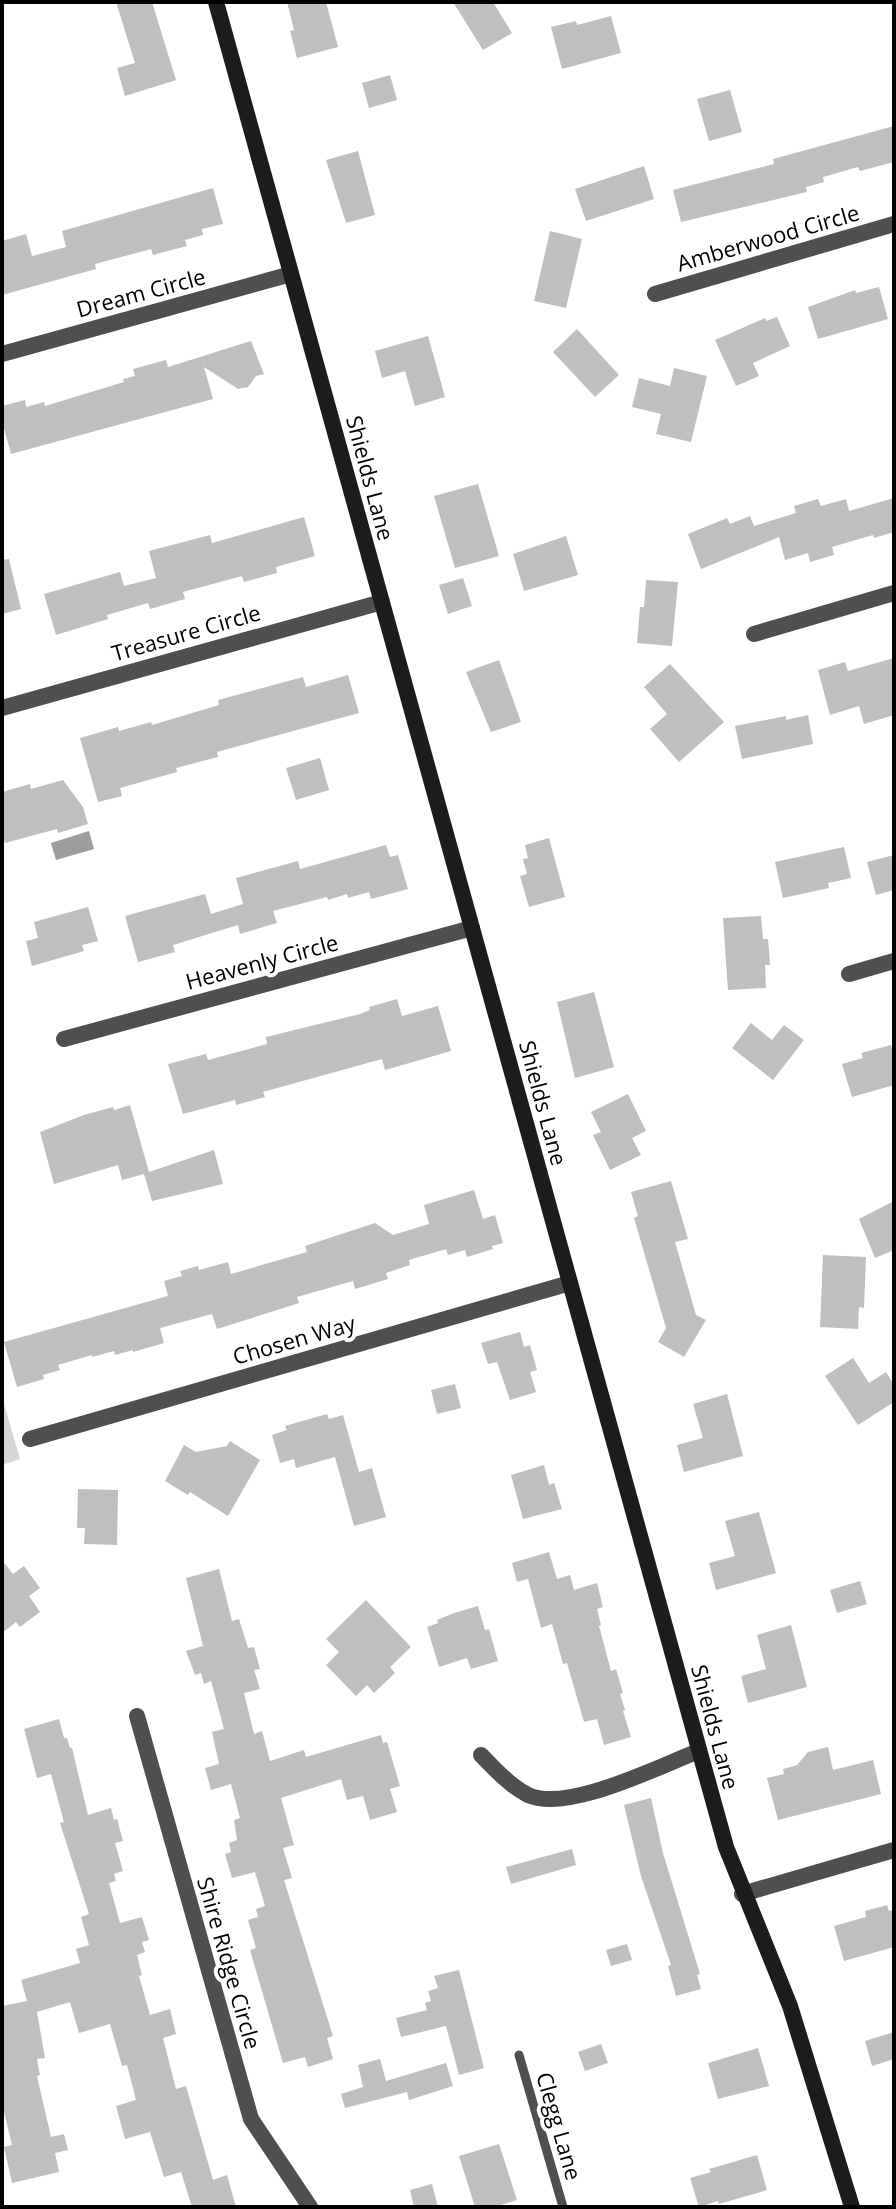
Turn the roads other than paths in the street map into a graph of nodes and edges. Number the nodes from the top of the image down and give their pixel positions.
1 (216, 2) edge
2 (894, 224) edge
3 (291, 274) junction
4 (655, 294) dead end
5 (2, 354) edge
6 (894, 593) edge
7 (382, 602) junction
8 (754, 634) dead end
9 (2, 708) edge
10 (472, 928) junction
11 (894, 961) edge
12 (849, 974) dead end
13 (64, 1039) dead end
14 (570, 1283) junction
15 (30, 1439) dead end
16 (137, 1716) dead end
17 (699, 1751) junction
18 (481, 1755) dead end
19 (894, 1850) edge
20 (742, 1894) junction
21 (519, 2055) dead end
22 (310, 2207) edge
23 (563, 2207) edge
24 (852, 2207) edge

1 - 3 main road, Shields Lane
2 - 4 street, Amberwood Circle
3 - 5 street, Dream Circle
3 - 7 main road, Shields Lane
6 - 8 street
7 - 9 street, Treasure Circle
7 - 10 main road, Shields Lane
10 - 13 street, Heavenly Circle
10 - 14 main road, Shields Lane
11 - 12 street
14 - 15 street, Chosen Way
14 - 17 main road, Shields Lane
16 - 22 street, Shire Ridge Circle
17 - 18 street
17 - 20 main road, Shields Lane
19 - 20 street
20 - 24 main road, Shields Lane
21 - 23 lane, Clegg Lane

